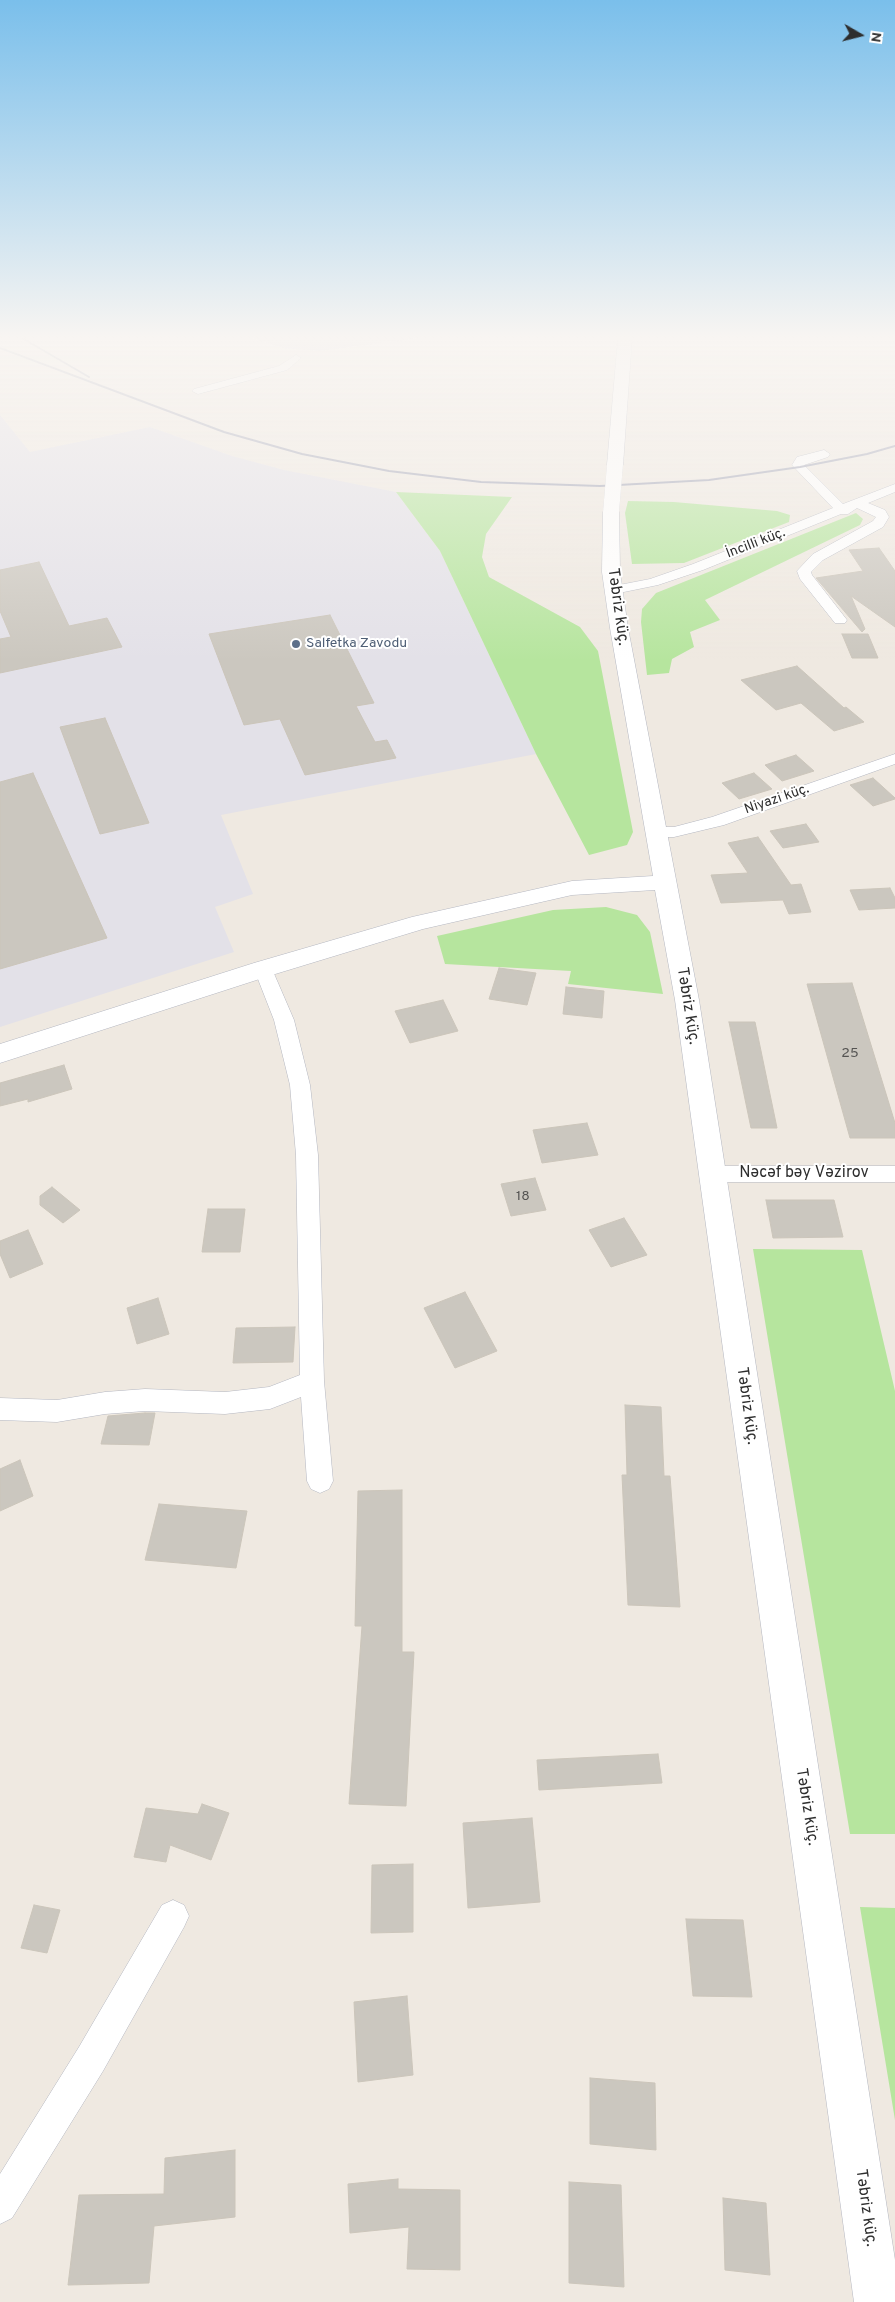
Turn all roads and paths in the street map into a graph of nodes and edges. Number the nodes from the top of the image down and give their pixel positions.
1 (617, 445) edge
2 (824, 454) dead end
3 (895, 488) edge
4 (859, 504) junction
5 (843, 511) junction
6 (614, 590) junction
7 (840, 620) dead end
8 (895, 759) edge
9 (657, 832) junction
10 (666, 882) junction
11 (263, 969) junction
12 (0, 1054) edge
13 (713, 1174) junction
14 (895, 1174) edge
15 (312, 1381) junction
16 (0, 1409) edge
17 (320, 1481) dead end
18 (173, 1916) dead end
19 (0, 2206) edge
20 (878, 2302) edge

1 - 6 main road, Təbriz küç., bridge
2 - 5 street
3 - 4 street, İncilli küç.
4 - 5 street, İncilli küç.
4 - 7 street
5 - 6 street, İncilli küç.
6 - 9 main road, Təbriz küç.
8 - 9 street, Niyazi küç.
9 - 10 main road, Təbriz küç.
10 - 11 main road
10 - 13 main road, Təbriz küç.
11 - 12 main road
11 - 15 street
13 - 14 street, Nəcəf bəy Vəzirov
13 - 20 main road, Təbriz küç.
15 - 16 street
15 - 17 street
18 - 19 street

